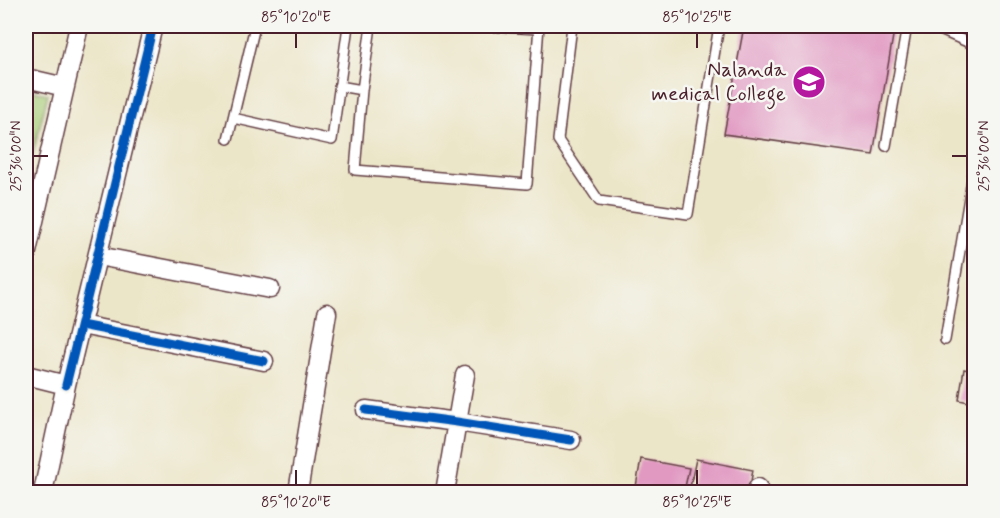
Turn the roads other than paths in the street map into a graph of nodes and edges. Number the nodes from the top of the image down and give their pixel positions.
1 (79, 26) edge
2 (153, 26) edge
3 (255, 26) edge
4 (343, 26) edge
5 (371, 26) edge
6 (482, 26) edge
7 (572, 26) edge
8 (719, 26) edge
9 (907, 26) edge
10 (931, 26) edge
11 (539, 27) edge
12 (975, 45) edge
13 (26, 78) edge
14 (339, 86) junction
15 (65, 87) junction
16 (362, 90) junction
17 (233, 118) junction
18 (228, 139) dead end
19 (886, 146) dead end
20 (975, 168) edge
21 (33, 194) edge
22 (26, 256) edge
23 (98, 256) junction
24 (270, 289) dead end
25 (327, 313) dead end
26 (81, 325) junction
27 (945, 340) dead end
28 (264, 361) dead end
29 (26, 375) edge
30 (465, 375) dead end
31 (66, 385) junction
32 (366, 410) dead end
33 (457, 422) junction
34 (571, 440) dead end
35 (49, 491) edge
36 (298, 492) edge
37 (445, 492) edge

1 - 15 street
2 - 23 street
3 - 17 lane
4 - 14 lane
5 - 16 lane
6 - 11 lane
7 - 8 lane
9 - 19 lane
10 - 12 lane
11 - 16 lane
13 - 15 street
14 - 16 lane
14 - 17 lane
15 - 21 street
17 - 18 lane
20 - 27 lane
21 - 22 street
23 - 24 street
23 - 26 street
25 - 36 street
26 - 28 street
26 - 31 street
29 - 31 street
30 - 33 street
31 - 35 street
32 - 33 street
33 - 34 street
33 - 37 street

